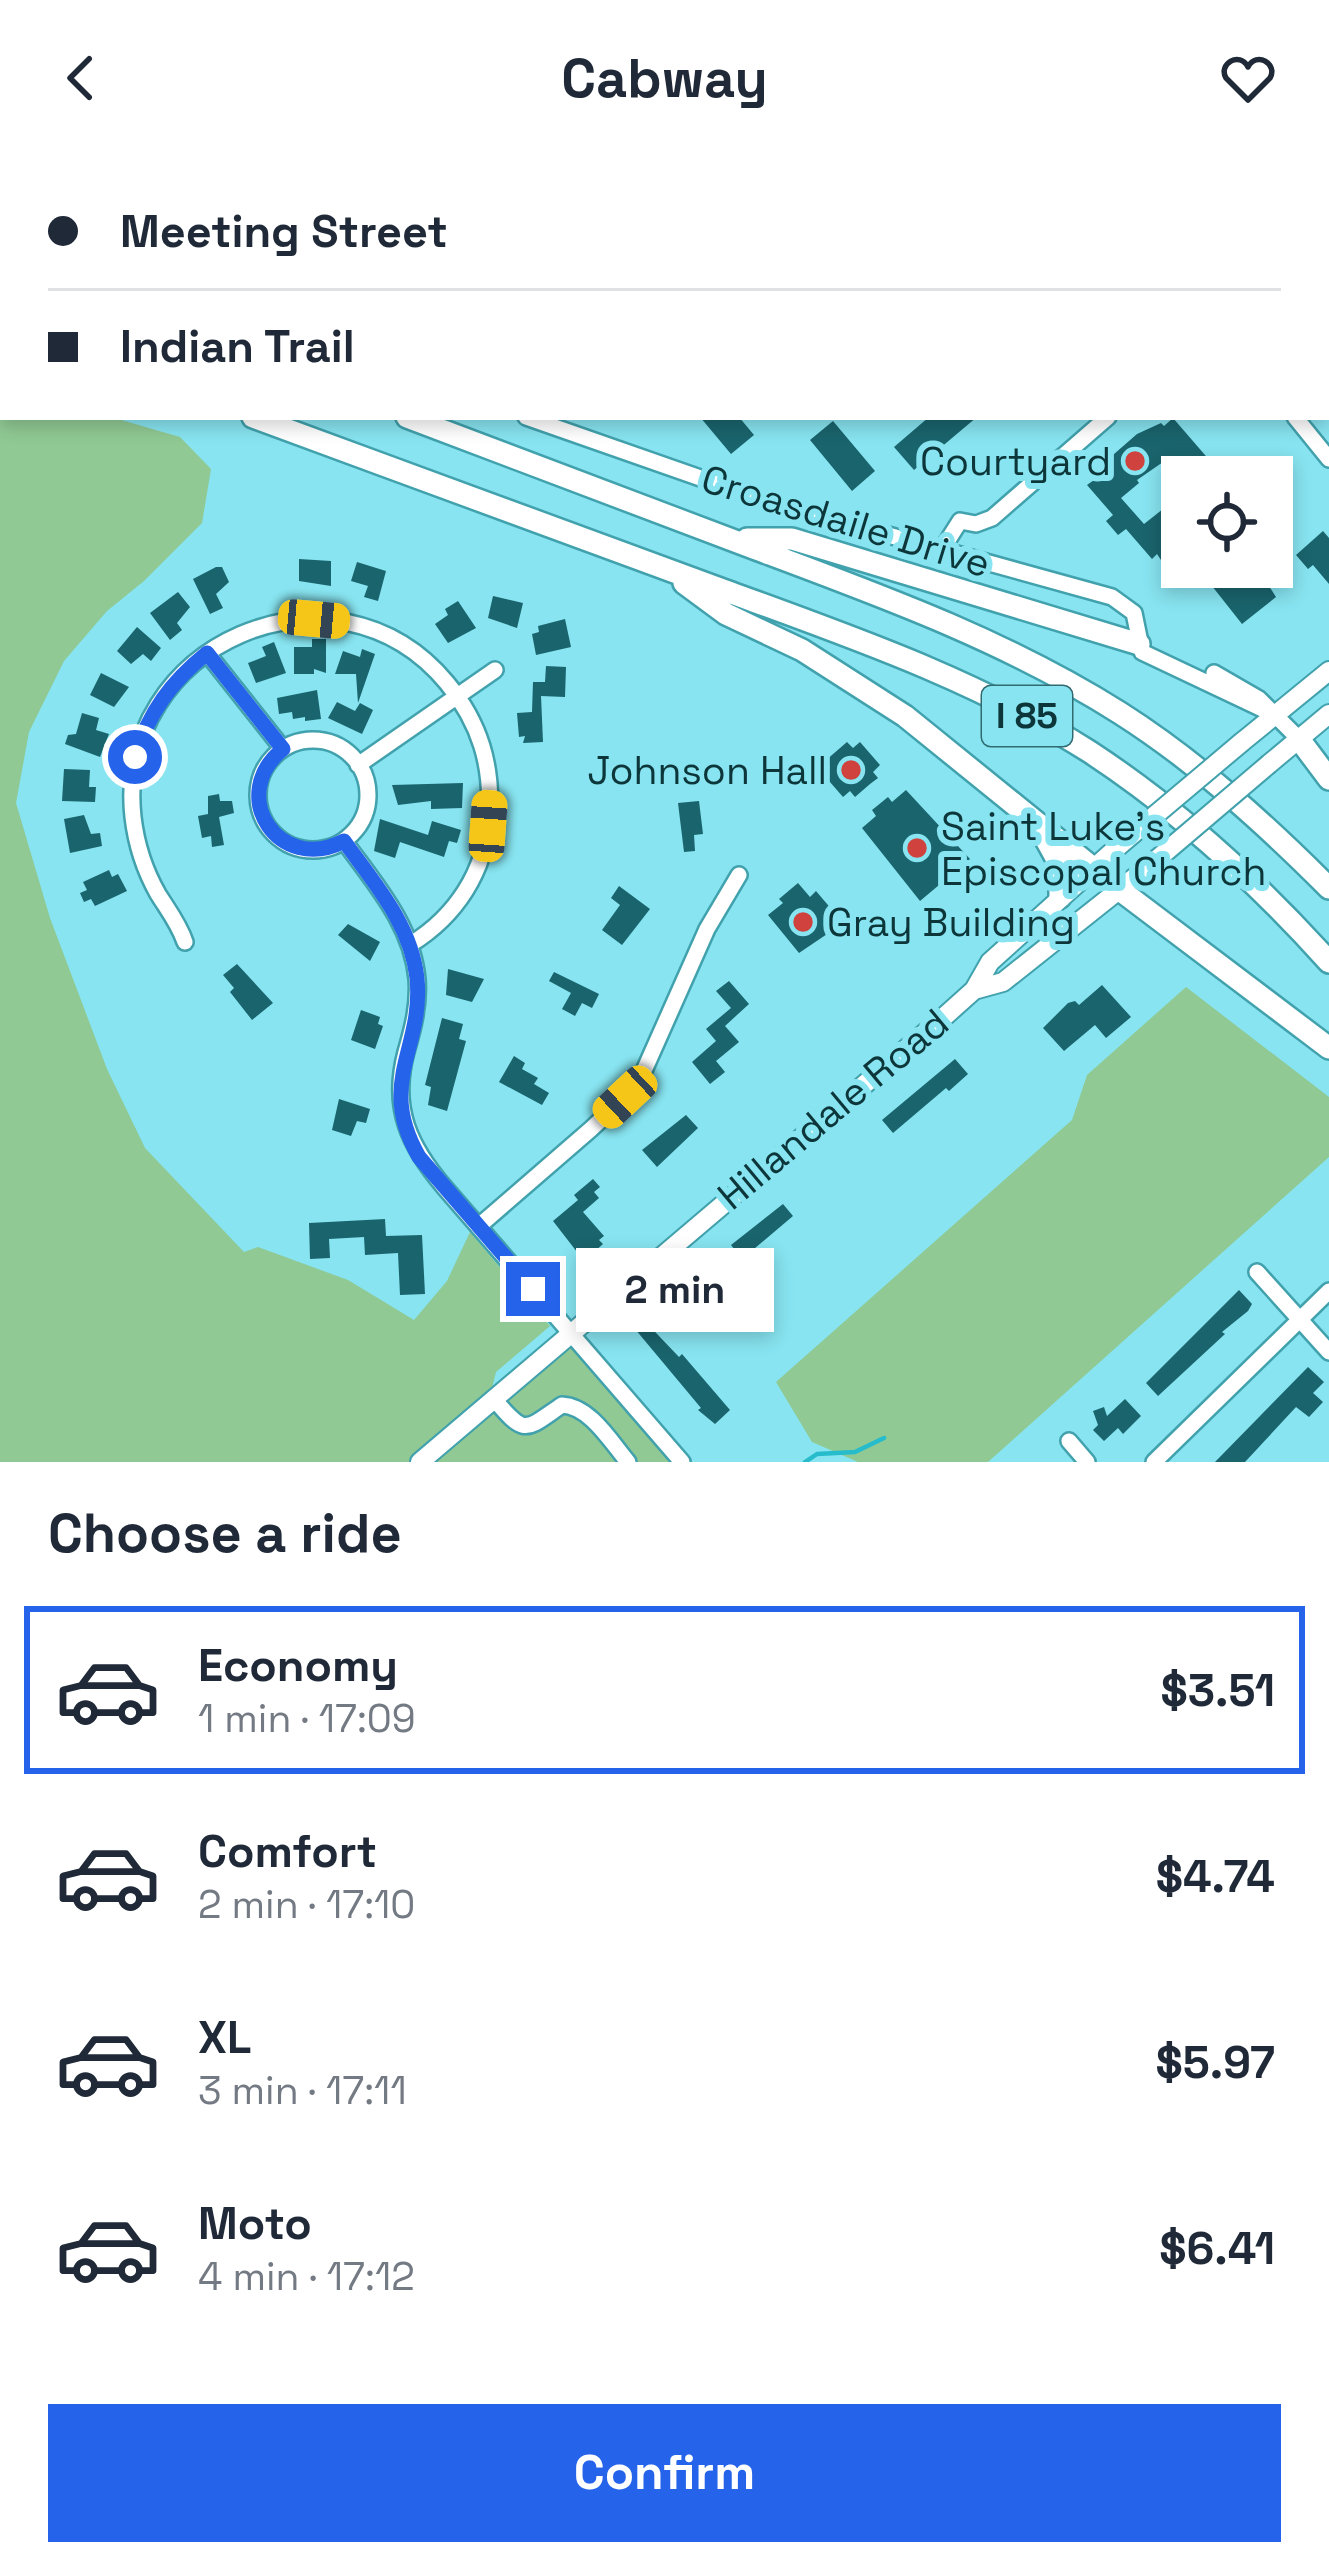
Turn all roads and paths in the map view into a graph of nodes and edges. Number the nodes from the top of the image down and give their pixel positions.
1 (262, 420) edge
2 (415, 420) edge
3 (535, 420) edge
4 (1105, 420) edge
5 (1297, 420) edge
6 (1329, 459) edge
7 (730, 539) junction
8 (941, 551) junction
9 (665, 568) junction
10 (1139, 644) junction
11 (207, 653) junction
12 (495, 670) dead end
13 (1329, 671) edge
14 (458, 695) junction
15 (1329, 714) edge
16 (1275, 715) junction
17 (1299, 739) junction
18 (283, 749) junction
19 (358, 765) junction
20 (1329, 778) edge
21 (1032, 821) junction
22 (344, 841) junction
23 (1094, 868) junction
24 (739, 875) dead end
25 (1329, 888) edge
26 (1120, 890) junction
27 (1060, 897) junction
28 (185, 942) dead end
29 (411, 944) junction
30 (1329, 962) edge
31 (974, 990) junction
32 (1329, 1048) edge
33 (478, 1226) junction
34 (1257, 1272) dead end
35 (1329, 1292) edge
36 (1300, 1319) junction
37 (572, 1333) junction
38 (1329, 1352) edge
39 (494, 1399) junction
40 (1069, 1441) dead end
41 (420, 1462) edge
42 (628, 1462) edge
43 (682, 1462) edge
44 (1088, 1462) edge
45 (1154, 1462) edge

1 - 9 highway, I 85
2 - 7 highway, I 85
3 - 8 street, Croasdaile Drive
4 - 8 street
5 - 6 street
7 - 10 highway
7 - 25 highway, I 85
8 - 10 street, Croasdaile Drive
9 - 21 highway
9 - 30 highway, I 85
10 - 16 street
11 - 14 street
11 - 18 street
11 - 28 street
12 - 14 street
13 - 16 main road, Hillandale Road
14 - 19 street
14 - 29 street
15 - 17 main road, Hillandale Road
16 - 17 street
16 - 23 main road, Hillandale Road, bridge
17 - 20 highway
17 - 26 main road, Hillandale Road, bridge
18 - 19 street
18 - 22 street
19 - 22 street
21 - 23 highway
21 - 27 highway
22 - 29 street
23 - 26 highway
23 - 27 main road, Hillandale Road
24 - 33 street
26 - 31 main road, Hillandale Road
26 - 32 highway
27 - 31 main road, Hillandale Road
29 - 33 street
31 - 37 main road, Hillandale Road
33 - 37 street
34 - 36 street
35 - 36 street
36 - 38 street
36 - 45 street
37 - 39 main road, Hillandale Road
37 - 43 street
39 - 41 main road, Hillandale Road
39 - 42 street
40 - 44 street

